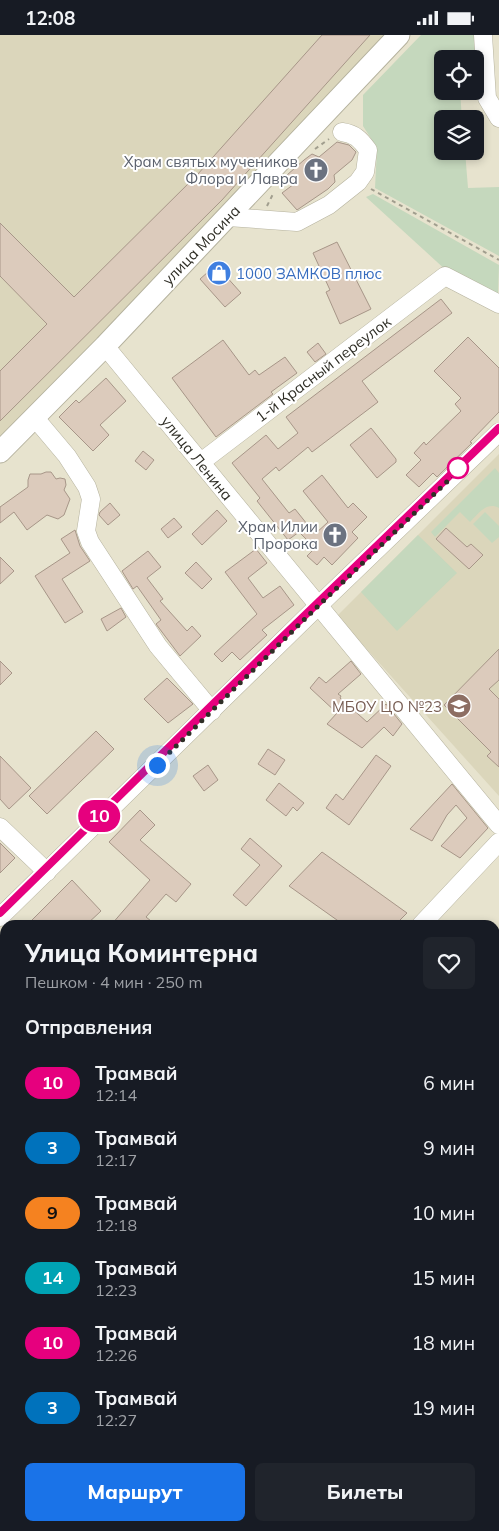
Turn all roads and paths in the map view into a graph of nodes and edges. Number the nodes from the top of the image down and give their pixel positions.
1 (399, 35) edge
2 (483, 35) edge
3 (499, 118) edge
4 (342, 132) joint
5 (309, 153) dead end
6 (358, 182) junction
7 (275, 191) dead end
8 (228, 217) junction
9 (279, 221) junction
10 (499, 260) edge
11 (499, 305) edge
12 (105, 346) junction
13 (35, 418) junction
14 (499, 431) edge
15 (0, 452) edge
16 (201, 462) junction
17 (318, 606) junction
18 (212, 711) junction
19 (499, 825) edge
20 (0, 827) edge
21 (499, 842) edge
22 (46, 872) junction
23 (0, 917) edge
24 (426, 920) edge

1 - 8 main road, улица Мосина
2 - 3 street
4 - 5 path
4 - 6 street
6 - 9 street
6 - 10 path
7 - 9 path
8 - 9 street
8 - 12 main road, улица Мосина
11 - 16 street, 1-й Красный переулок
12 - 13 main road, улица Мосина
12 - 16 street, улица Ленина
13 - 15 main road, улица Мосина
13 - 18 street
14 - 17 street
16 - 17 street, улица Ленина
17 - 18 street
17 - 19 street, улица Ленина
18 - 22 street
20 - 22 street
21 - 24 street
22 - 23 street

